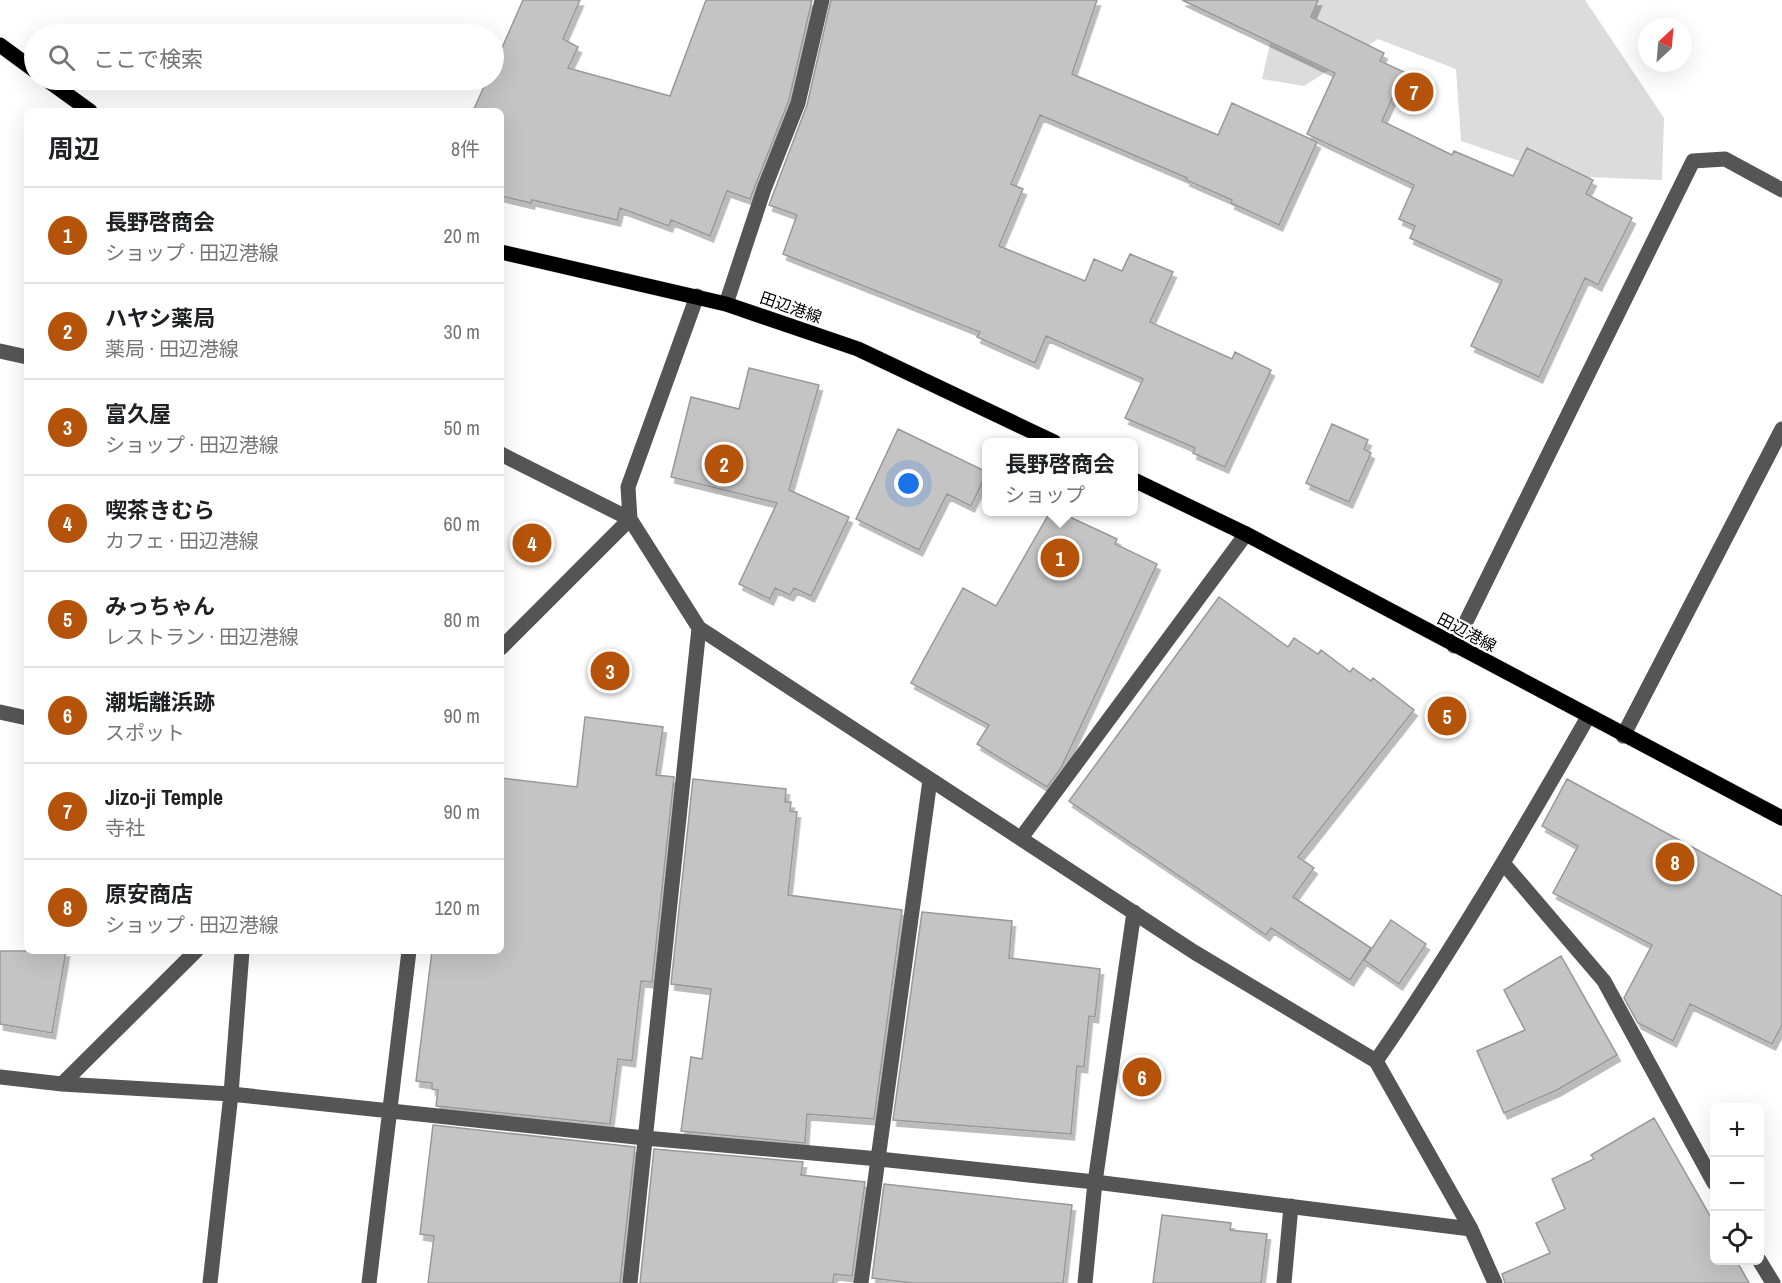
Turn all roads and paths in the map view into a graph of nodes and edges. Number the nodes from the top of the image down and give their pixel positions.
1 (822, 0) edge
2 (0, 45) edge
3 (24, 63) edge
4 (61, 90) edge
5 (86, 108) edge
6 (1782, 190) edge
7 (504, 253) edge
8 (697, 296) junction
9 (726, 304) junction
10 (0, 351) edge
11 (24, 356) edge
12 (1782, 429) edge
13 (1046, 438) edge
14 (504, 456) edge
15 (1138, 482) edge
16 (630, 519) junction
17 (1246, 534) junction
18 (699, 628) junction
19 (504, 645) edge
20 (1454, 646) junction
21 (0, 712) edge
22 (24, 717) edge
23 (1588, 717) junction
24 (1623, 736) junction
25 (930, 780) junction
26 (1782, 818) edge
27 (1021, 838) junction
28 (1504, 864) junction
29 (1134, 912) junction
30 (193, 954) edge
31 (242, 954) edge
32 (410, 954) edge
33 (1376, 1061) junction
34 (0, 1077) edge
35 (62, 1084) junction
36 (231, 1094) junction
37 (390, 1111) junction
38 (645, 1138) junction
39 (879, 1159) junction
40 (1710, 1176) edge
41 (1095, 1182) junction
42 (1291, 1206) junction
43 (1471, 1229) junction
44 (1762, 1265) edge
45 (210, 1283) edge
46 (369, 1283) edge
47 (630, 1283) edge
48 (861, 1283) edge
49 (1085, 1283) edge
50 (1284, 1283) edge
51 (1495, 1283) edge
52 (1773, 1283) edge

1 - 9 street
2 - 3 main road
4 - 5 main road
6 - 20 street
7 - 8 main road, 田辺港線
8 - 9 main road, 田辺港線
8 - 16 street
9 - 13 main road, 田辺港線
10 - 11 street
12 - 24 street
14 - 16 street
15 - 17 main road, 田辺港線
16 - 18 street
16 - 19 street
17 - 20 main road, 田辺港線
17 - 27 street
18 - 25 street
18 - 38 street
20 - 23 main road, 田辺港線
21 - 22 street
23 - 24 main road, 田辺港線
23 - 28 street
24 - 26 main road, 田辺港線
25 - 27 street
25 - 39 street
27 - 29 street
28 - 33 street
28 - 40 street
29 - 33 street
29 - 41 street
30 - 35 street
31 - 36 street
32 - 37 street
33 - 43 street
34 - 35 street
35 - 36 street
36 - 37 street
36 - 45 street
37 - 38 street
37 - 46 street
38 - 39 street
38 - 47 street
39 - 41 street
39 - 48 street
41 - 42 street
41 - 49 street
42 - 43 street
42 - 50 street
43 - 51 street
44 - 52 street

